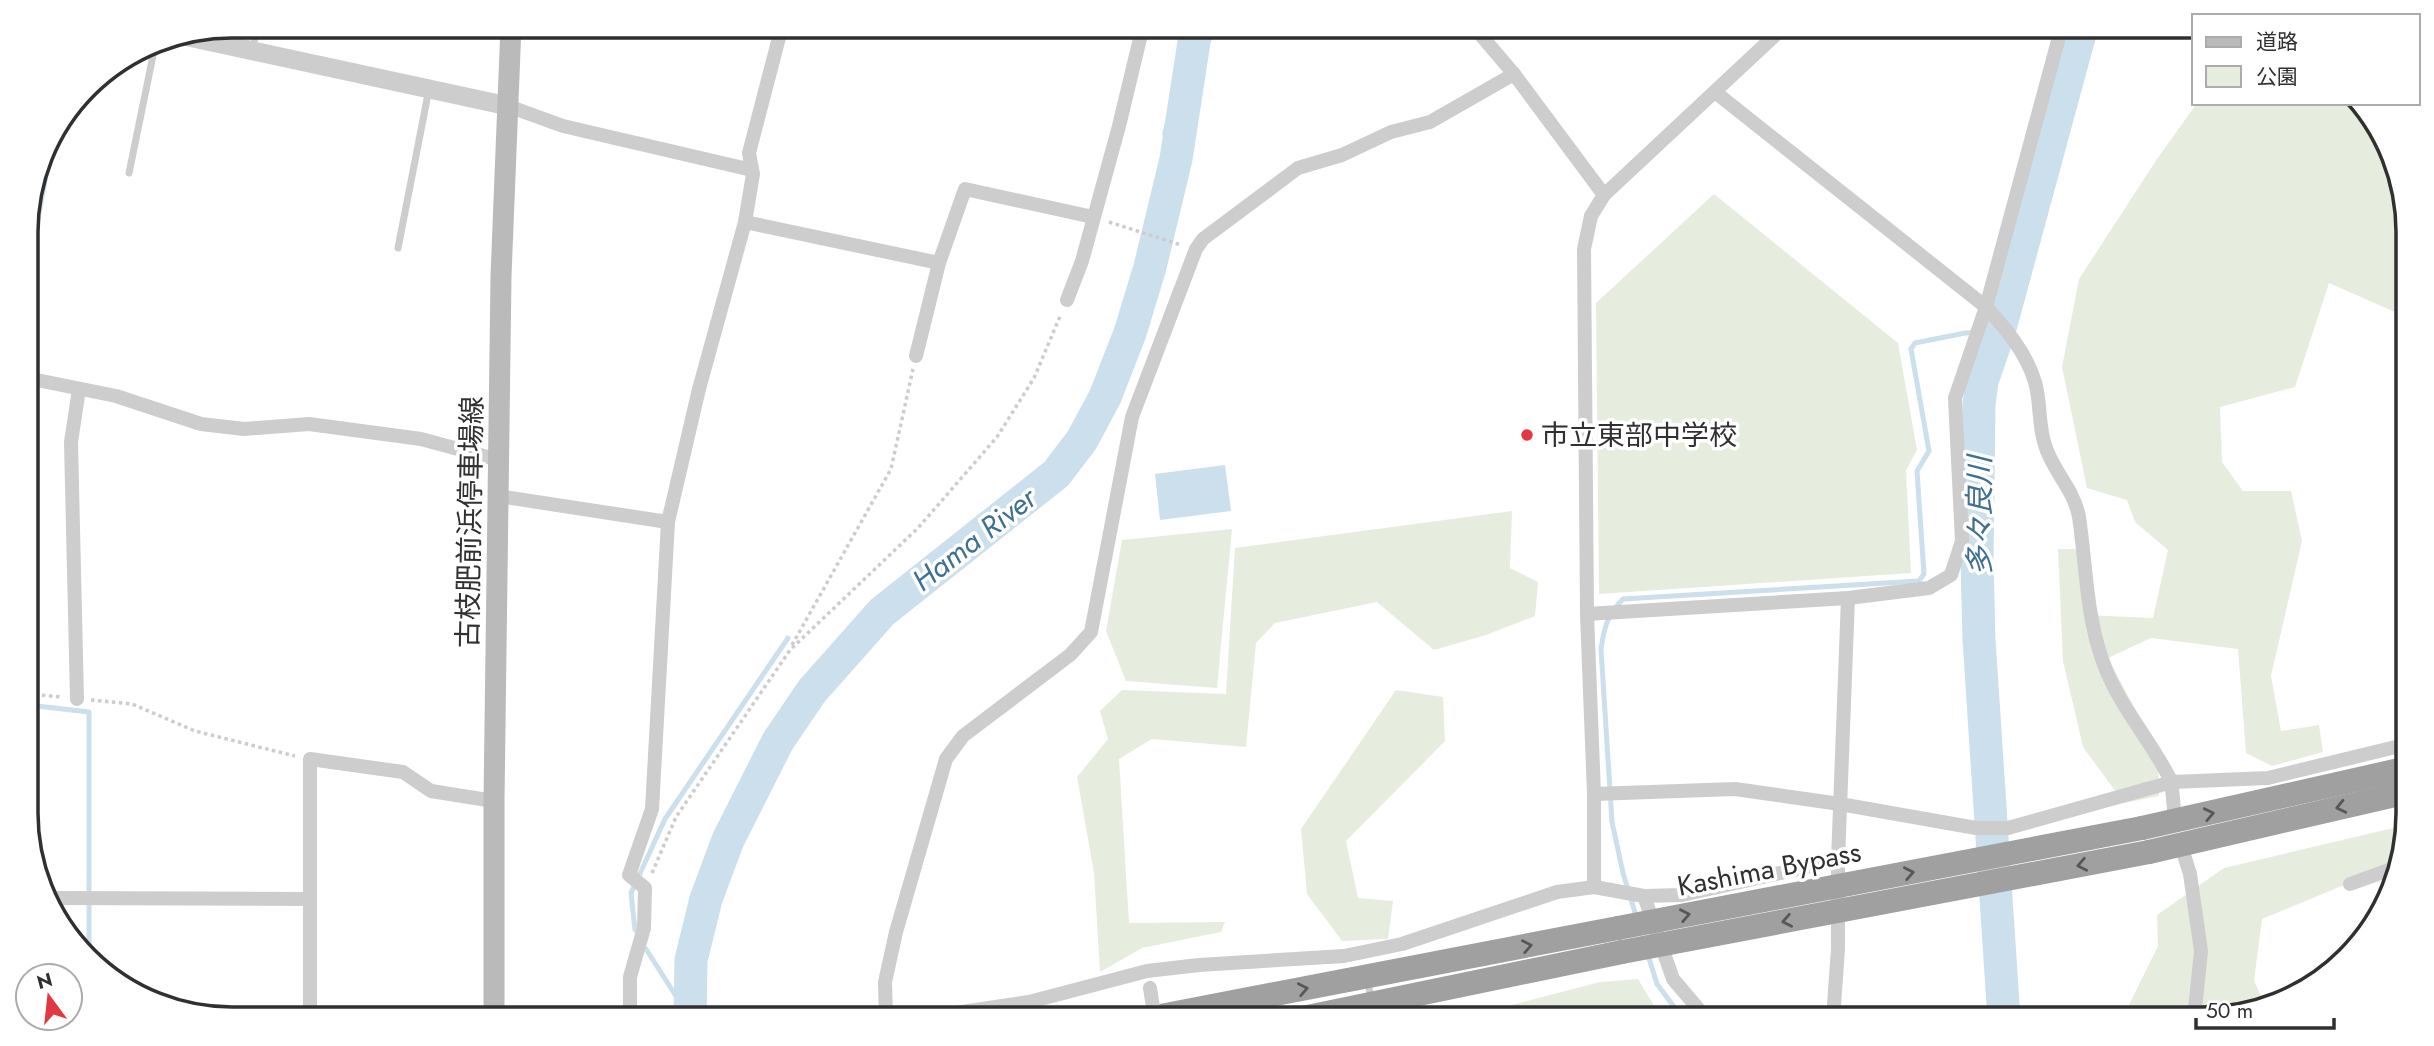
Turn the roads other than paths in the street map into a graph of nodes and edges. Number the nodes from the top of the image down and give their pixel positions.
1 (1484, 38) edge
2 (1772, 38) edge
3 (2059, 38) edge
4 (255, 39) edge
5 (511, 39) edge
6 (779, 39) edge
7 (1136, 39) edge
8 (206, 41) edge
9 (253, 50) junction
10 (153, 56) edge
11 (1514, 74) junction
12 (430, 88) junction
13 (1715, 92) junction
14 (508, 106) junction
15 (752, 170) junction
16 (129, 173) dead end
17 (1604, 195) junction
18 (1093, 217) junction
19 (745, 222) junction
20 (398, 248) dead end
21 (939, 263) junction
22 (1067, 300) road end
23 (1986, 307) junction
24 (916, 356) road end
25 (39, 380) edge
26 (79, 389) junction
27 (499, 460) junction
28 (498, 496) junction
29 (668, 522) junction
30 (1848, 598) junction
31 (1587, 614) junction
32 (77, 699) road end
33 (2396, 747) edge
34 (2396, 771) edge
35 (2172, 782) junction
36 (1594, 794) junction
37 (2396, 794) edge
38 (494, 801) junction
39 (1840, 804) junction
40 (2178, 833) junction
41 (1838, 860) junction
42 (2387, 871) edge
43 (2350, 884) dead end
44 (1594, 887) junction
45 (1644, 897) junction
46 (58, 898) edge
47 (310, 899) junction
48 (1620, 940) junction
49 (1147, 971) junction
50 (1367, 977) junction
51 (310, 1007) edge
52 (494, 1007) edge
53 (629, 1007) edge
54 (886, 1007) edge
55 (995, 1007) edge
56 (1153, 1007) edge
57 (1209, 1007) edge
58 (1373, 1007) edge
59 (1391, 1007) edge
60 (1697, 1007) edge
61 (1834, 1007) edge
62 (2196, 1007) edge

1 - 11 street
2 - 13 street
3 - 23 street
4 - 9 lane
5 - 14 main road, 古枝肥前浜停車場線
6 - 15 street
7 - 18 street
8 - 9 street
9 - 12 street
10 - 16 lane
11 - 17 street
11 - 54 street
12 - 14 street
12 - 20 lane
13 - 17 street
13 - 23 street
14 - 15 street
14 - 27 main road, 古枝肥前浜停車場線
15 - 19 street
17 - 31 street
18 - 21 street
18 - 22 street
19 - 21 street
19 - 29 street
21 - 24 street
23 - 30 street
23 - 35 street
25 - 26 street
26 - 27 street
26 - 32 street
27 - 28 main road, 古枝肥前浜停車場線
28 - 29 street
28 - 38 main road, 古枝肥前浜停車場線
29 - 53 street
30 - 31 street
30 - 39 street
31 - 36 street
33 - 35 street
40 -> 34 highway, Kashima Bypass
35 - 39 street
35 - 40 street
36 - 39 street
36 - 44 street
37 -> 40 highway, Kashima Bypass
38 - 47 street
38 - 52 main road, 古枝肥前浜停車場線
39 - 41 street
48 -> 40 highway, Kashima Bypass, bridge
40 -> 48 highway, Kashima Bypass, bridge
40 - 62 street
41 - 45 street
41 - 61 street
42 - 43 street
44 - 45 street
44 - 49 street
45 - 60 street
46 - 47 street
47 - 51 street
50 -> 48 highway, Kashima Bypass
48 - 59 highway, Kashima Bypass
49 - 55 street
49 - 56 street, bridge
57 -> 50 highway, Kashima Bypass
50 - 58 lane

